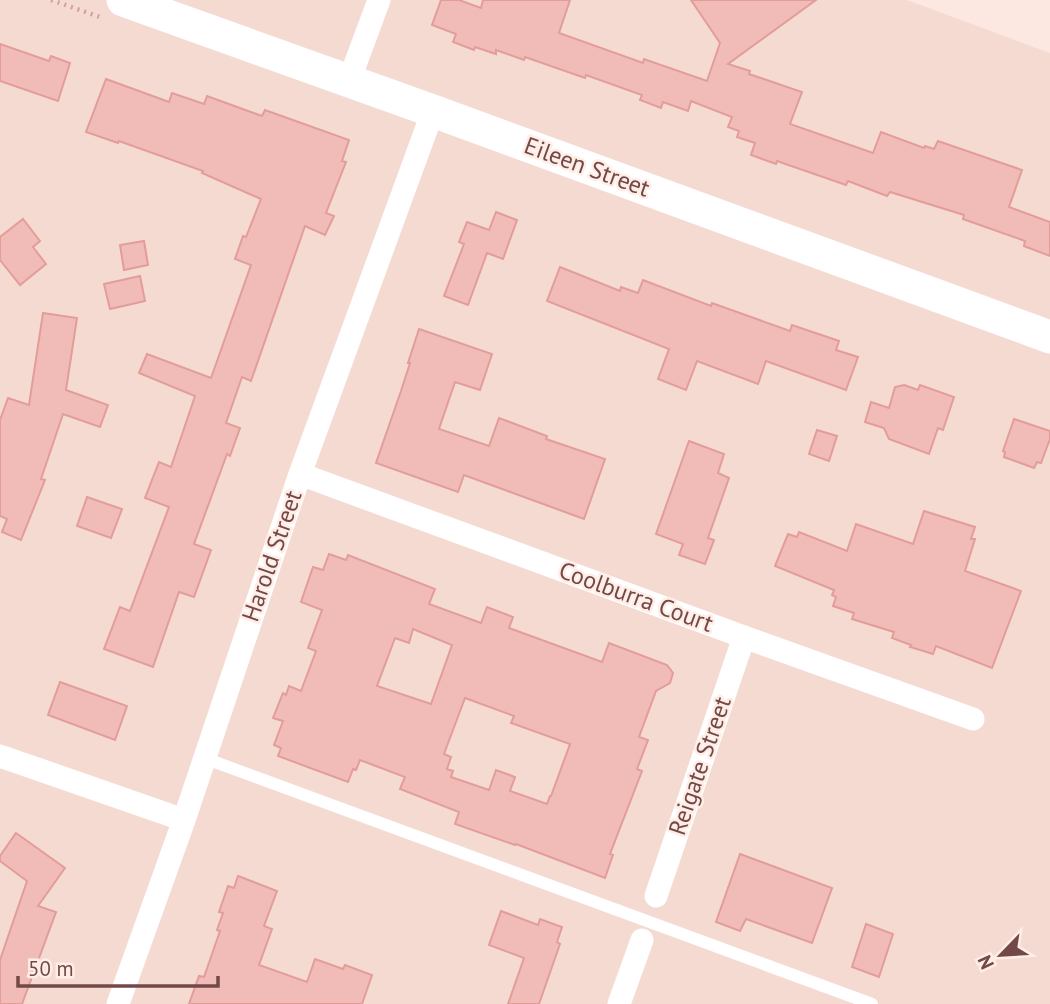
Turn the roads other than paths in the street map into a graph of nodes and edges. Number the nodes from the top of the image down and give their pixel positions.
1 (122, 0) edge
2 (379, 0) edge
3 (349, 81) junction
4 (433, 111) junction
5 (1050, 337) edge
6 (300, 474) junction
7 (744, 637) junction
8 (973, 719) dead end
9 (0, 756) edge
10 (204, 758) junction
11 (184, 820) junction
12 (656, 896) dead end
13 (642, 940) dead end
14 (118, 1004) edge
15 (619, 1004) edge
16 (872, 1004) edge

1 - 3 street, Eileen Street
2 - 3 street
3 - 4 street, Eileen Street
4 - 5 street, Eileen Street
4 - 6 street, Harold Street
6 - 7 street, Coolburra Court
6 - 10 street, Harold Street
7 - 8 street, Coolburra Court
7 - 12 street, Reigate Street
9 - 11 street
10 - 11 street, Harold Street
10 - 16 lane
11 - 14 street, Harold Street
13 - 15 street

